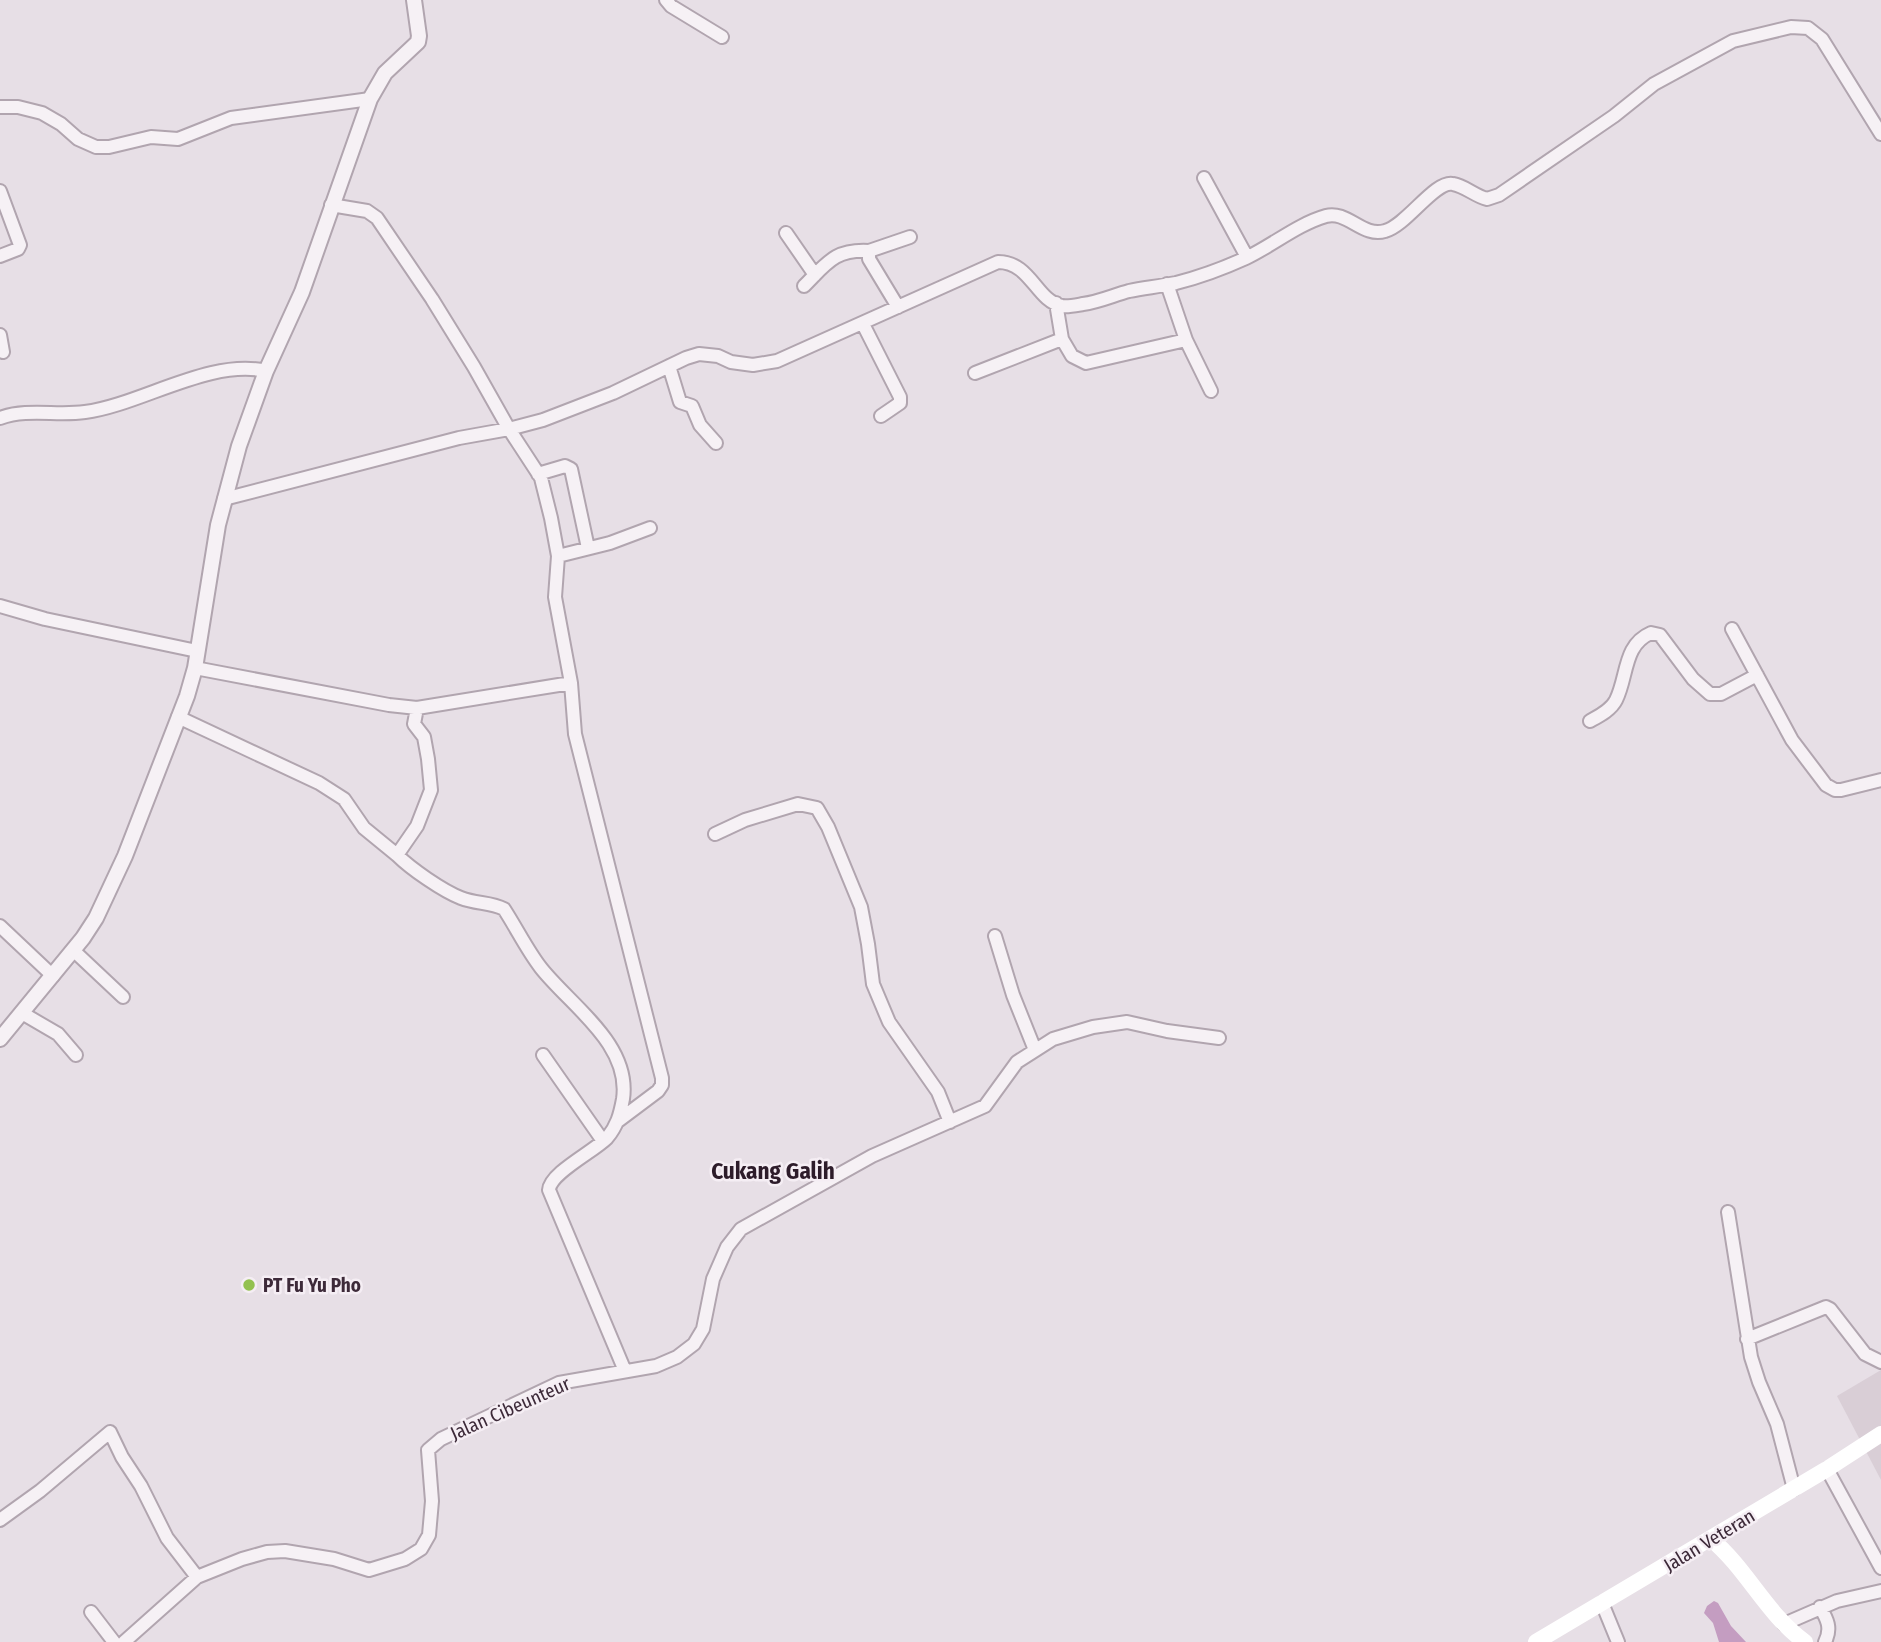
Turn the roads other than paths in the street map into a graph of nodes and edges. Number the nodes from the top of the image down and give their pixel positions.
1 (414, 0) edge
2 (666, 0) edge
3 (722, 37) dead end
4 (370, 99) junction
5 (0, 107) edge
6 (1881, 134) edge
7 (1204, 178) dead end
8 (0, 191) edge
9 (331, 205) junction
10 (786, 233) dead end
11 (910, 237) dead end
12 (869, 251) junction
13 (0, 256) edge
14 (1247, 257) junction
15 (815, 275) junction
16 (1167, 284) junction
17 (804, 286) dead end
18 (1056, 303) junction
19 (898, 307) junction
20 (863, 324) junction
21 (0, 335) edge
22 (1062, 339) junction
23 (1186, 340) junction
24 (3, 352) dead end
25 (669, 366) junction
26 (266, 371) junction
27 (975, 373) dead end
28 (1211, 391) dead end
29 (881, 416) dead end
30 (0, 418) edge
31 (509, 429) junction
32 (716, 443) dead end
33 (538, 474) junction
34 (224, 499) junction
35 (650, 528) dead end
36 (588, 548) junction
37 (558, 556) junction
38 (0, 606) edge
39 (1732, 629) dead end
40 (197, 651) junction
41 (195, 668) junction
42 (1757, 675) junction
43 (571, 682) junction
44 (417, 708) junction
45 (178, 717) junction
46 (1590, 721) dead end
47 (1881, 780) edge
48 (715, 834) dead end
49 (397, 855) junction
50 (0, 926) edge
51 (995, 936) dead end
52 (73, 950) junction
53 (53, 976) junction
54 (123, 997) dead end
55 (22, 1013) junction
56 (1219, 1038) dead end
57 (0, 1039) edge
58 (1035, 1050) junction
59 (76, 1055) dead end
60 (543, 1055) dead end
61 (618, 1121) junction
62 (950, 1122) junction
63 (603, 1141) junction
64 (1728, 1212) dead end
65 (1747, 1339) junction
66 (1881, 1362) edge
67 (625, 1371) junction
68 (1881, 1434) edge
69 (1827, 1469) junction
70 (1794, 1489) junction
71 (3, 1513) edge
72 (1711, 1539) junction
73 (1881, 1568) edge
74 (197, 1577) junction
75 (1881, 1591) edge
76 (1602, 1603) junction
77 (1820, 1607) junction
78 (91, 1612) dead end
79 (1784, 1623) junction
80 (114, 1642) edge
81 (124, 1642) edge
82 (1536, 1642) edge
83 (1618, 1642) edge
84 (1805, 1642) edge
85 (1825, 1642) edge

1 - 4 street
2 - 3 street
4 - 5 street
4 - 9 street
6 - 14 street
7 - 14 street
8 - 13 street
9 - 26 street
9 - 31 street
10 - 15 street
11 - 12 street
12 - 15 street
12 - 19 street
14 - 16 street
15 - 17 street
16 - 18 street
16 - 23 street
18 - 19 street
18 - 22 street
19 - 20 street
20 - 25 street
20 - 29 street
21 - 24 street
22 - 23 street
22 - 27 street
23 - 28 street
25 - 31 street
25 - 32 street
26 - 30 street
26 - 34 street
31 - 33 street
31 - 34 street
33 - 36 street
33 - 37 street
34 - 40 street
35 - 36 street
36 - 37 street
37 - 43 street
38 - 40 street
39 - 42 street
40 - 41 street
41 - 44 street
41 - 45 street
42 - 46 street
42 - 47 street
43 - 44 street
43 - 61 street
44 - 49 street
45 - 49 street
45 - 52 street
48 - 62 street
49 - 61 street
50 - 53 street
51 - 58 street
52 - 53 street
52 - 54 street
53 - 55 street
55 - 57 street
55 - 59 street
56 - 58 street, Jalan Cibeunteur
58 - 62 street, Jalan Cibeunteur
60 - 63 street
61 - 63 street
62 - 67 street, Jalan Cibeunteur
63 - 67 street
64 - 65 street
65 - 66 street
65 - 70 street
67 - 74 street, Jalan Cibeunteur
68 - 69 main road, Jalan Veteran
69 - 70 main road, Jalan Veteran
69 - 73 street
70 - 72 main road, Jalan Veteran
71 - 74 street
72 - 76 main road, Jalan Veteran
72 - 79 main road
74 - 81 street, Jalan Cibeunteur
75 - 77 street
76 - 82 main road, Jalan Veteran
76 - 83 street
77 - 79 street
77 - 85 street
78 - 80 street
79 - 84 main road

